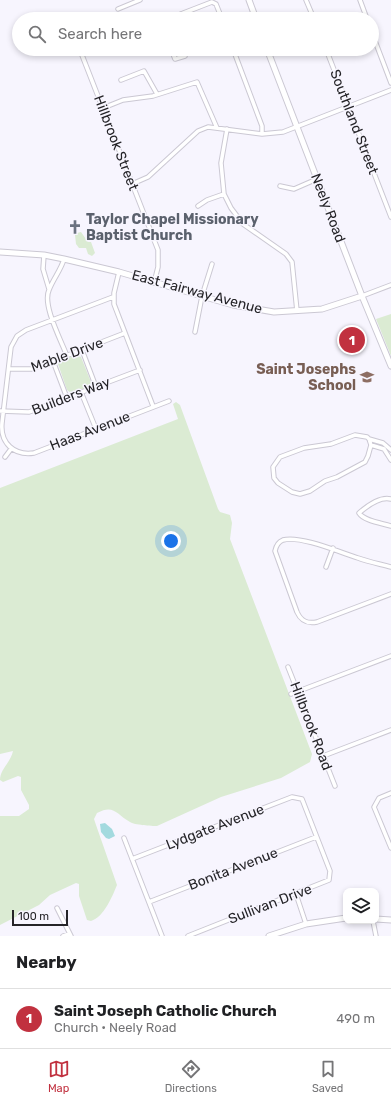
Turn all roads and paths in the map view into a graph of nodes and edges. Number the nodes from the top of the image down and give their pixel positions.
1 (140, 0) edge
2 (248, 0) edge
3 (306, 0) edge
4 (360, 0) edge
5 (118, 9) dead end
6 (187, 12) edge
7 (219, 12) edge
8 (253, 12) edge
9 (311, 12) edge
10 (364, 12) edge
11 (379, 51) edge
12 (82, 56) edge
13 (174, 56) edge
14 (185, 56) edge
15 (236, 56) edge
16 (270, 56) edge
17 (329, 56) edge
18 (121, 80) dead end
19 (391, 83) edge
20 (391, 90) edge
21 (157, 94) junction
22 (348, 107) junction
23 (103, 108) junction
24 (297, 126) junction
25 (217, 128) junction
26 (227, 129) junction
27 (262, 134) junction
28 (316, 179) junction
29 (132, 184) junction
30 (280, 186) dead end
31 (224, 194) junction
32 (198, 206) dead end
33 (391, 217) edge
34 (0, 252) edge
35 (44, 255) junction
36 (64, 259) junction
37 (212, 264) dead end
38 (119, 272) junction
39 (46, 277) junction
40 (55, 277) junction
41 (154, 283) junction
42 (391, 285) edge
43 (49, 290) junction
44 (202, 296) junction
45 (362, 296) junction
46 (113, 297) junction
47 (297, 312) junction
48 (53, 319) junction
49 (195, 332) dead end
50 (125, 333) junction
51 (82, 350) junction
52 (67, 356) junction
53 (53, 362) junction
54 (391, 366) edge
55 (9, 369) junction
56 (140, 370) junction
57 (96, 387) junction
58 (81, 392) junction
59 (67, 398) junction
60 (169, 400) dead end
61 (154, 406) junction
62 (2, 411) edge
63 (96, 429) junction
64 (369, 440) junction
65 (372, 445) junction
66 (11, 449) junction
67 (391, 450) edge
68 (5, 456) dead end
69 (391, 460) edge
70 (391, 499) edge
71 (391, 526) edge
72 (333, 548) junction
73 (326, 567) dead end
74 (391, 567) edge
75 (391, 594) edge
76 (391, 656) edge
77 (288, 667) dead end
78 (298, 691) junction
79 (290, 694) dead end
80 (391, 730) edge
81 (323, 756) junction
82 (335, 786) dead end
83 (391, 793) edge
84 (316, 837) junction
85 (124, 838) dead end
86 (391, 848) edge
87 (132, 859) junction
88 (296, 894) junction
89 (149, 902) junction
90 (57, 908) dead end
91 (343, 918) edge
92 (379, 919) edge
93 (391, 920) edge
94 (306, 924) junction
95 (374, 924) edge
96 (70, 935) edge
97 (63, 936) edge
98 (162, 936) edge
99 (188, 936) edge
100 (269, 936) edge
101 (376, 936) edge

1 - 5 street
2 - 8 street
3 - 9 street
4 - 10 street
6 - 7 street
11 - 19 street
12 - 23 street, Hillbrook Street
13 - 14 street
15 - 27 street
16 - 24 street, Neely Road
17 - 22 street, Southland Street
18 - 21 street
20 - 22 street
21 - 23 street
21 - 25 street
22 - 24 street
22 - 33 street, Southland Street
23 - 29 street, Hillbrook Street
24 - 27 street
24 - 28 street, Neely Road
25 - 26 street
25 - 29 street
26 - 27 street
26 - 31 street
28 - 30 street
28 - 45 street, Neely Road
29 - 41 street, Hillbrook Street
31 - 32 street
31 - 47 street
34 - 35 street, East Fairway Avenue
35 - 36 street, East Fairway Avenue
35 - 39 street
36 - 38 street, East Fairway Avenue
36 - 40 street
37 - 44 street
38 - 41 street, East Fairway Avenue
38 - 46 street
39 - 40 street
39 - 43 street
40 - 43 street
41 - 44 street, East Fairway Avenue
42 - 45 street, East Fairway Avenue
43 - 48 street
44 - 47 street, East Fairway Avenue
44 - 49 street
45 - 47 street, East Fairway Avenue
45 - 54 street, Neely Road
46 - 48 street
46 - 50 street
48 - 52 street
48 - 55 street
50 - 51 street, Mable Drive
50 - 56 street
51 - 52 street, Mable Drive
51 - 57 street
52 - 53 street, Mable Drive
53 - 55 street, Mable Drive
53 - 59 street
55 - 62 street
56 - 57 street, Builders Way
56 - 61 street
57 - 58 street, Builders Way
58 - 59 street, Builders Way
58 - 63 street
59 - 62 street, Builders Way
60 - 61 street, Haas Avenue
61 - 63 street, Haas Avenue
62 - 66 street
63 - 66 street, Haas Avenue
64 - 65 street
64 - 65 street
64 - 67 street
65 - 69 street
66 - 68 street
70 - 71 street
72 - 73 street
72 - 74 street
72 - 75 street
76 - 78 street
77 - 78 street, Hillbrook Road
78 - 79 street
78 - 81 street, Hillbrook Road
80 - 81 street
81 - 82 street, Hillbrook Road
83 - 86 street
84 - 87 street, Lydgate Avenue
84 - 88 street, Sullivan Drive
84 - 89 street, Bonita Avenue
85 - 87 street
87 - 89 street
88 - 94 street
88 - 99 street, Sullivan Drive
89 - 98 street
90 - 96 street
91 - 94 street
92 - 93 street
94 - 100 street
95 - 101 street
96 - 97 street

